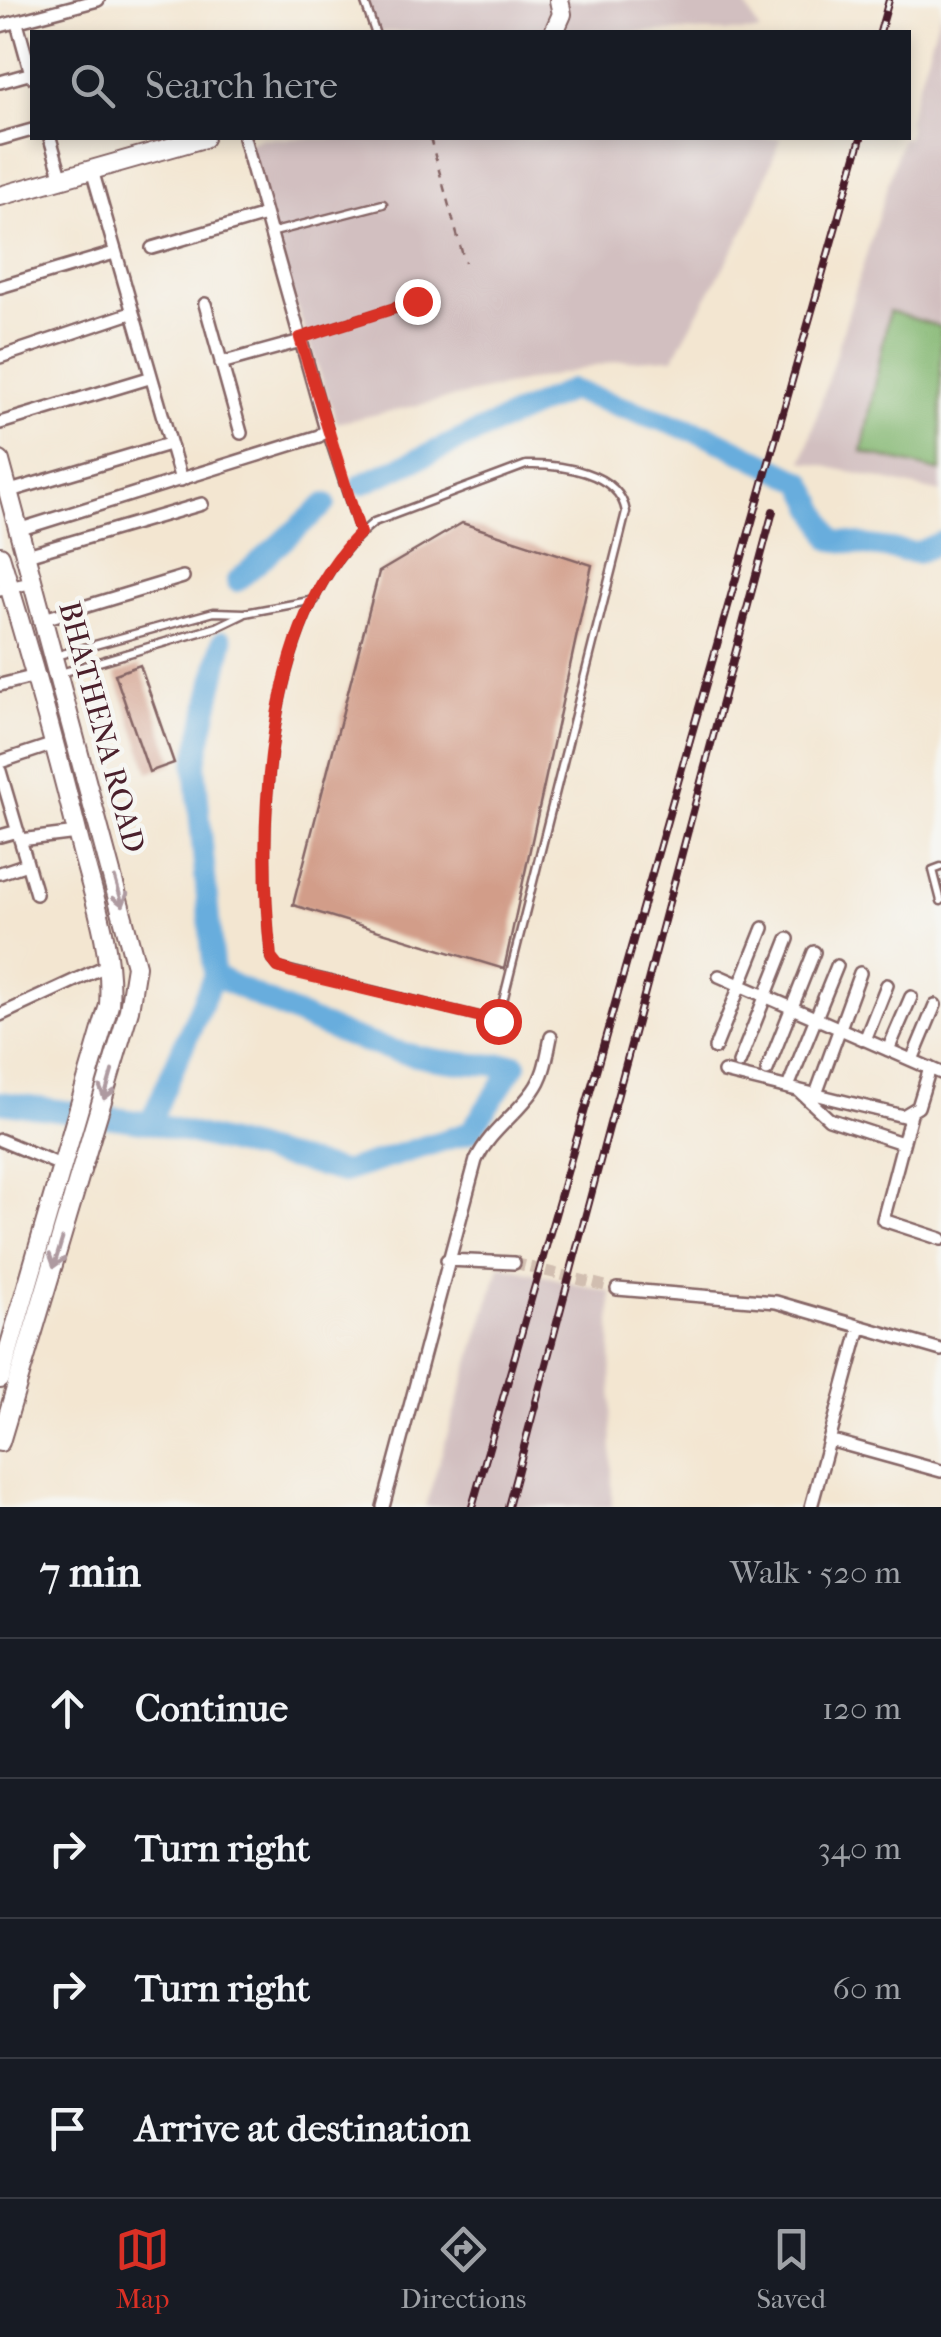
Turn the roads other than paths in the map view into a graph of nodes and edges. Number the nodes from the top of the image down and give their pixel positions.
1 (98, 0) edge
2 (364, 0) edge
3 (559, 0) edge
4 (16, 22) junction
5 (0, 26) edge
6 (375, 30) edge
7 (555, 30) edge
8 (30, 68) edge
9 (30, 74) edge
10 (0, 82) edge
11 (30, 131) edge
12 (0, 139) edge
13 (51, 140) edge
14 (197, 140) edge
15 (245, 140) edge
16 (92, 170) junction
17 (62, 178) junction
18 (0, 196) edge
19 (383, 204) dead end
20 (265, 215) junction
21 (270, 234) junction
22 (152, 248) dead end
23 (114, 252) junction
24 (0, 286) edge
25 (417, 301) dead end
26 (205, 304) dead end
27 (131, 313) junction
28 (300, 339) junction
29 (0, 357) edge
30 (221, 363) junction
31 (150, 378) junction
32 (0, 423) edge
33 (326, 430) junction
34 (241, 433) dead end
35 (170, 444) junction
36 (0, 460) edge
37 (181, 480) junction
38 (10, 491) junction
39 (202, 504) dead end
40 (21, 529) junction
41 (360, 533) junction
42 (27, 555) junction
43 (0, 556) edge
44 (182, 577) dead end
45 (34, 582) junction
46 (5, 589) edge
47 (315, 600) junction
48 (245, 613) junction
49 (44, 619) junction
50 (57, 665) junction
51 (36, 676) junction
52 (0, 685) edge
53 (57, 744) junction
54 (0, 762) edge
55 (0, 770) edge
56 (4, 796) edge
57 (77, 833) junction
58 (0, 836) edge
59 (19, 836) junction
60 (27, 864) junction
61 (941, 868) edge
62 (0, 873) edge
63 (36, 894) dead end
64 (941, 901) edge
65 (763, 928) dead end
66 (788, 940) dead end
67 (814, 952) dead end
68 (110, 964) junction
69 (837, 966) dead end
70 (860, 973) dead end
71 (719, 976) dead end
72 (887, 984) dead end
73 (740, 985) junction
74 (766, 996) junction
75 (911, 997) dead end
76 (935, 1005) dead end
77 (791, 1008) junction
78 (0, 1015) edge
79 (816, 1018) junction
80 (841, 1029) junction
81 (551, 1037) dead end
82 (865, 1040) junction
83 (715, 1048) dead end
84 (888, 1050) junction
85 (912, 1060) junction
86 (739, 1063) dead end
87 (767, 1070) dead end
88 (936, 1071) edge
89 (724, 1072) dead end
90 (793, 1088) junction
91 (816, 1094) junction
92 (911, 1114) junction
93 (0, 1140) edge
94 (902, 1143) junction
95 (64, 1160) junction
96 (941, 1240) edge
97 (447, 1260) junction
98 (514, 1262) tunnel mouth
99 (617, 1289) tunnel mouth
100 (860, 1327) junction
101 (941, 1350) edge
102 (0, 1379) edge
103 (829, 1440) junction
104 (0, 1442) edge
105 (941, 1472) edge
106 (383, 1507) edge
107 (811, 1507) edge

1 - 4 street
2 - 6 lane
3 - 7 street
4 - 5 street
4 - 8 street
9 - 10 street
11 - 12 street
13 - 17 street
14 - 16 street
15 - 20 street
16 - 17 street
16 - 23 street
17 - 18 street
19 - 21 lane
20 - 21 street
20 - 22 street
21 - 28 street
23 - 24 street
23 - 27 street
25 - 28 lane
26 - 30 street
27 - 29 street
27 - 31 street
28 - 30 street
28 - 33 street
30 - 34 street
31 - 32 street
31 - 35 street
33 - 37 street
33 - 41 lane
35 - 37 street
35 - 38 street
36 - 38 street, BHATHENA ROAD
37 - 40 street
38 - 40 street, BHATHENA ROAD
39 - 42 street
40 - 42 street, BHATHENA ROAD
41 - 47 lane
41 - 47 lane
42 - 45 street, BHATHENA ROAD
43 - 46 street, BHATHENA ROAD
44 - 49 street
45 - 46 street
45 - 49 street, BHATHENA ROAD
46 - 51 street, BHATHENA ROAD
47 - 48 lane
48 - 50 lane
48 - 50 lane
49 - 50 street, BHATHENA ROAD
50 -> 104 street, BHATHENA ROAD
51 - 52 street
51 - 53 street, BHATHENA ROAD
53 - 54 street
53 - 57 street, BHATHENA ROAD
55 - 56 street
56 - 59 street
57 - 59 street
57 - 68 street, BHATHENA ROAD
58 - 59 street
59 - 60 street
60 - 62 street
60 - 63 street
61 - 64 lane
65 - 73 street
66 - 74 street
67 - 77 street
68 - 78 street
68 - 95 street, BHATHENA ROAD
69 - 79 street
70 - 80 street
71 - 73 street
72 - 82 street
73 - 74 street
73 - 83 street
74 - 77 street
74 - 86 street
75 - 84 street
76 - 85 street
77 - 79 street
77 - 87 street
79 - 80 street
79 - 90 street
80 - 82 street
80 - 91 street
81 - 97 street
82 - 84 street
84 - 85 street
85 - 88 street
88 - 92 street
89 - 90 street
90 - 91 street
90 - 94 street
91 - 92 street
92 - 94 street
93 - 95 street
94 - 96 street
95 - 102 street, BHATHENA ROAD
97 - 98 street
97 - 106 street
99 - 100 street
100 - 101 street
100 - 103 street
103 - 105 street
103 - 107 street

